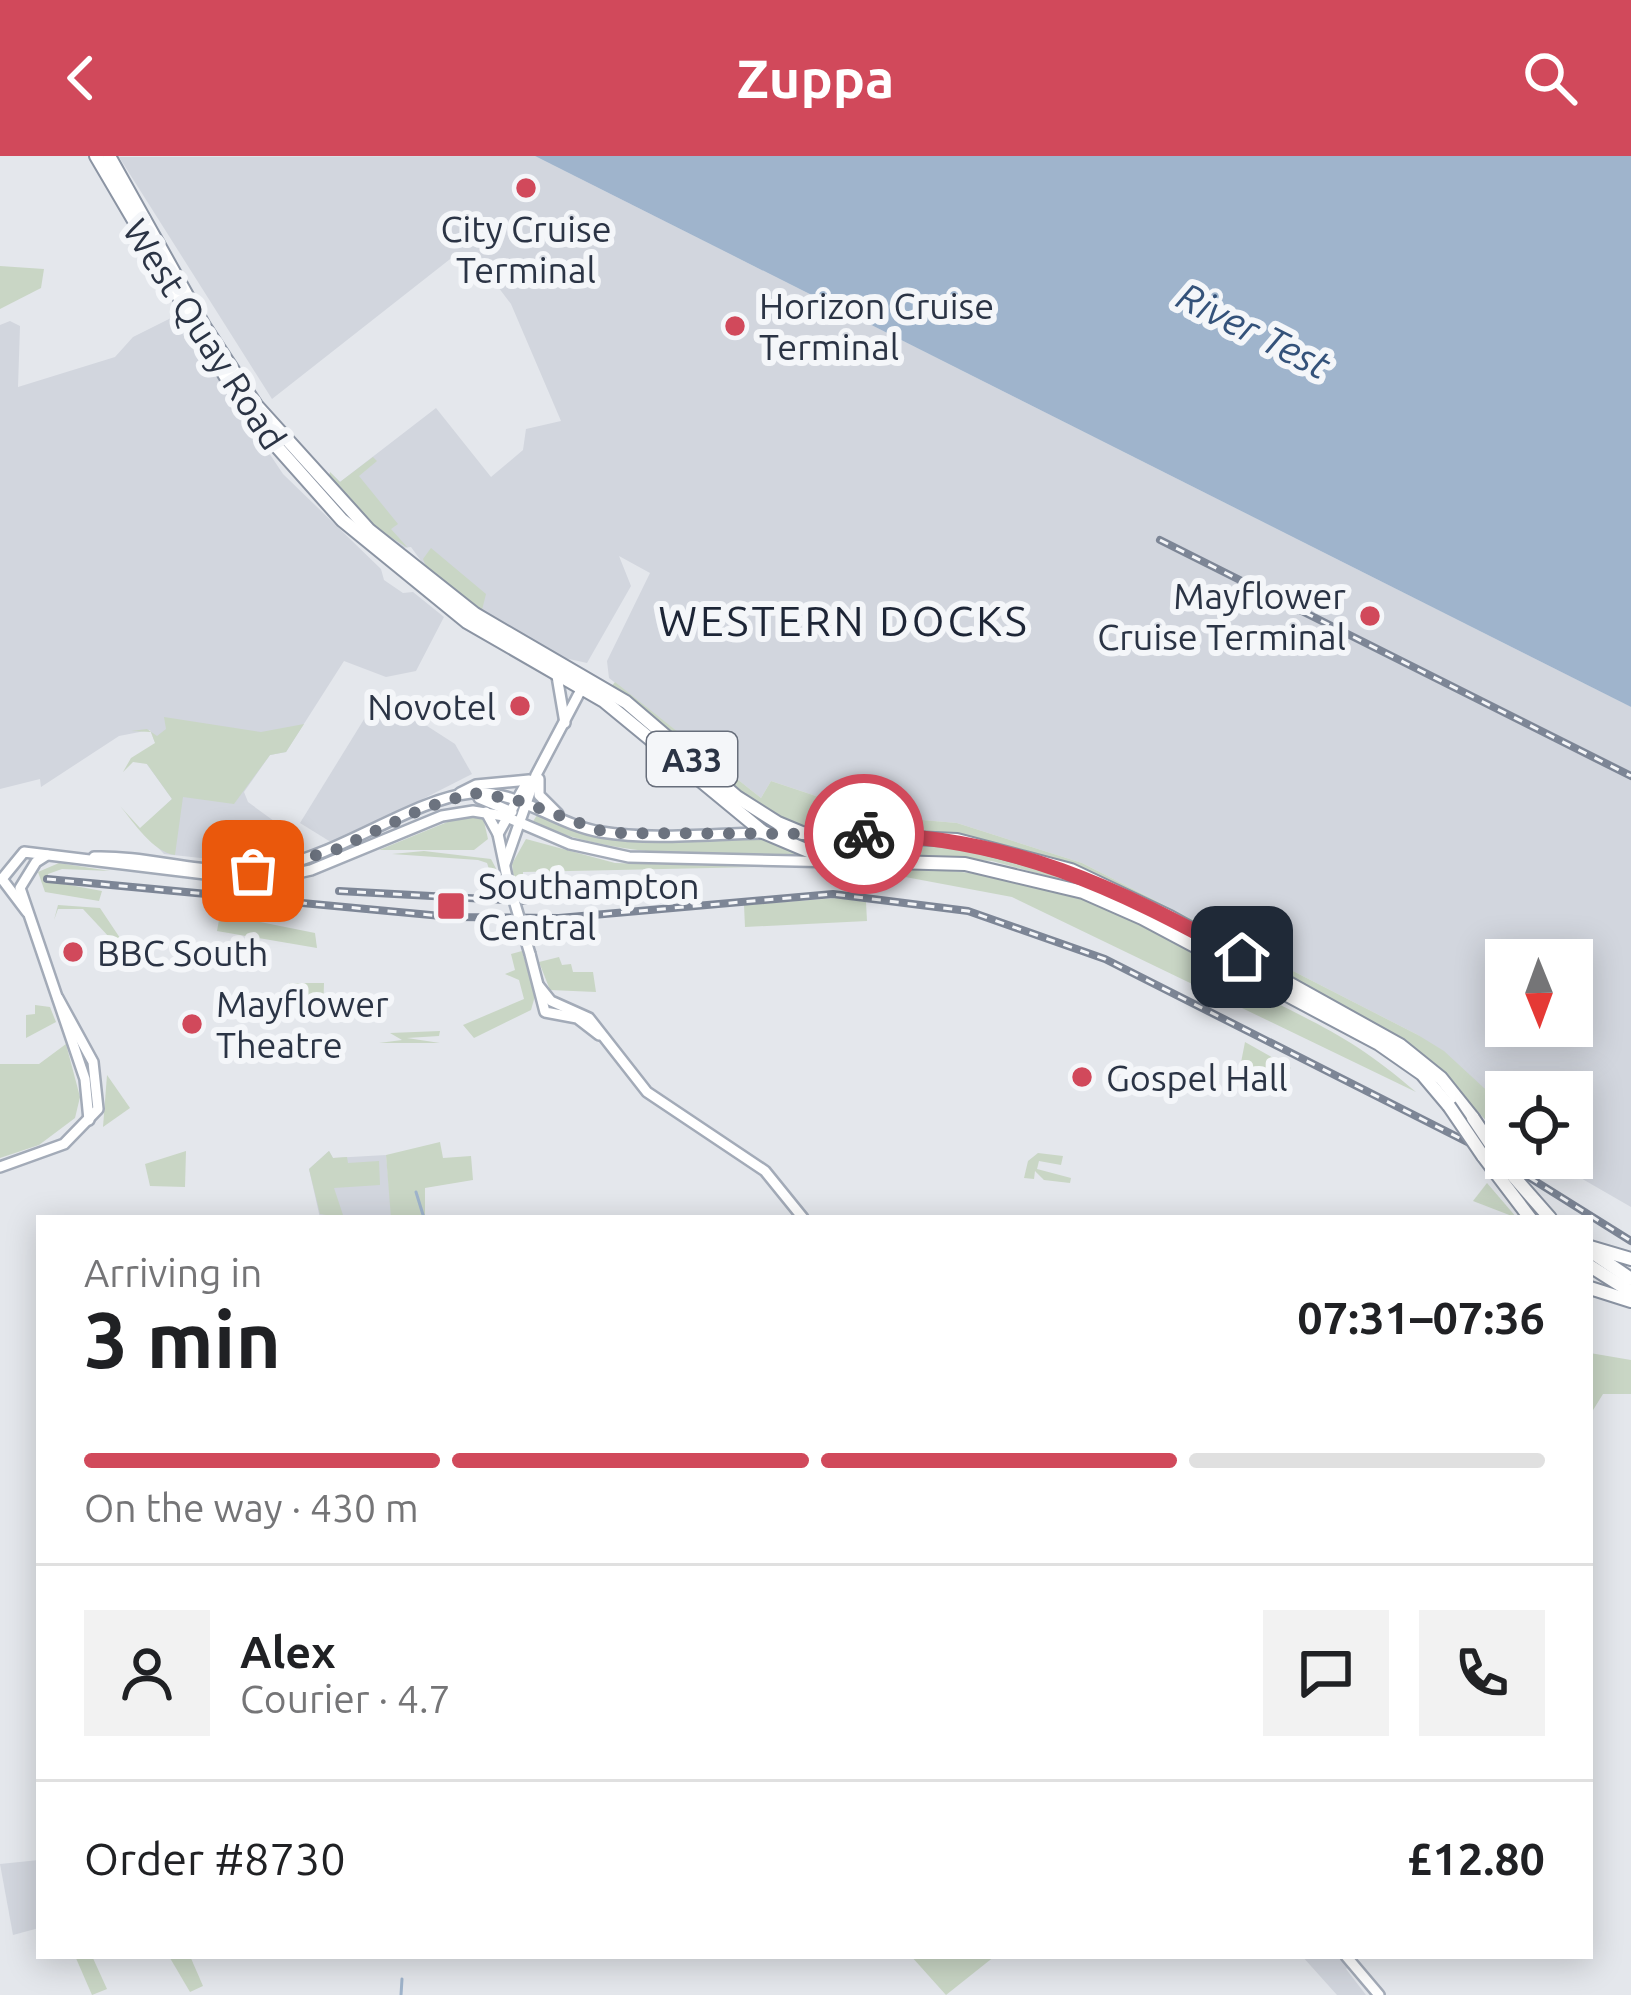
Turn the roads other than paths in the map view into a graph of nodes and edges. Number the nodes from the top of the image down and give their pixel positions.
1 (96, 156) edge
2 (109, 156) edge
3 (557, 675) junction
4 (585, 682) junction
5 (565, 723) junction
6 (535, 774) junction
7 (456, 796) junction
8 (486, 812) junction
9 (513, 812) junction
10 (574, 826) junction
11 (763, 832) junction
12 (802, 833) junction
13 (498, 834) junction
14 (546, 835) junction
15 (505, 844) junction
16 (52, 853) junction
17 (82, 858) junction
18 (856, 861) junction
19 (27, 912) junction
20 (0, 1167) edge
21 (801, 1215) edge
22 (1528, 1215) edge
23 (1547, 1215) edge
24 (1593, 1250) edge
25 (1593, 1251) edge
26 (1631, 1259) edge
27 (1593, 1268) edge
28 (1631, 1279) edge
29 (1593, 1289) edge
30 (1631, 1297) edge
31 (1349, 1959) edge
32 (1379, 1995) edge

1 - 3 highway, West Quay Road / A33
2 - 4 highway, West Quay Road / A33
3 - 4 highway, West Quay Road / A33
3 - 5 main road
4 - 5 main road
4 - 11 highway, West Quay Road / A33
4 - 12 highway, West Quay Road / A33
5 - 6 main road
6 - 7 main road
6 - 9 main road
6 - 10 main road
7 - 9 main road
7 - 17 main road
8 - 9 main road
8 - 13 main road
8 - 17 main road
9 - 10 main road
9 - 13 main road
9 - 14 main road
9 - 15 main road
10 - 11 main road
11 - 12 main road
11 - 18 highway, West Quay Road / A33
12 - 23 highway, A33, bridge
13 - 15 main road
14 - 15 main road
14 - 18 main road
15 - 21 main road, bridge
16 - 17 main road
16 - 19 main road
16 - 19 main road
18 - 22 highway, A33, bridge
19 - 20 main road
24 - 26 highway
25 - 28 highway
27 - 30 highway
29 - 30 highway
31 - 32 main road

